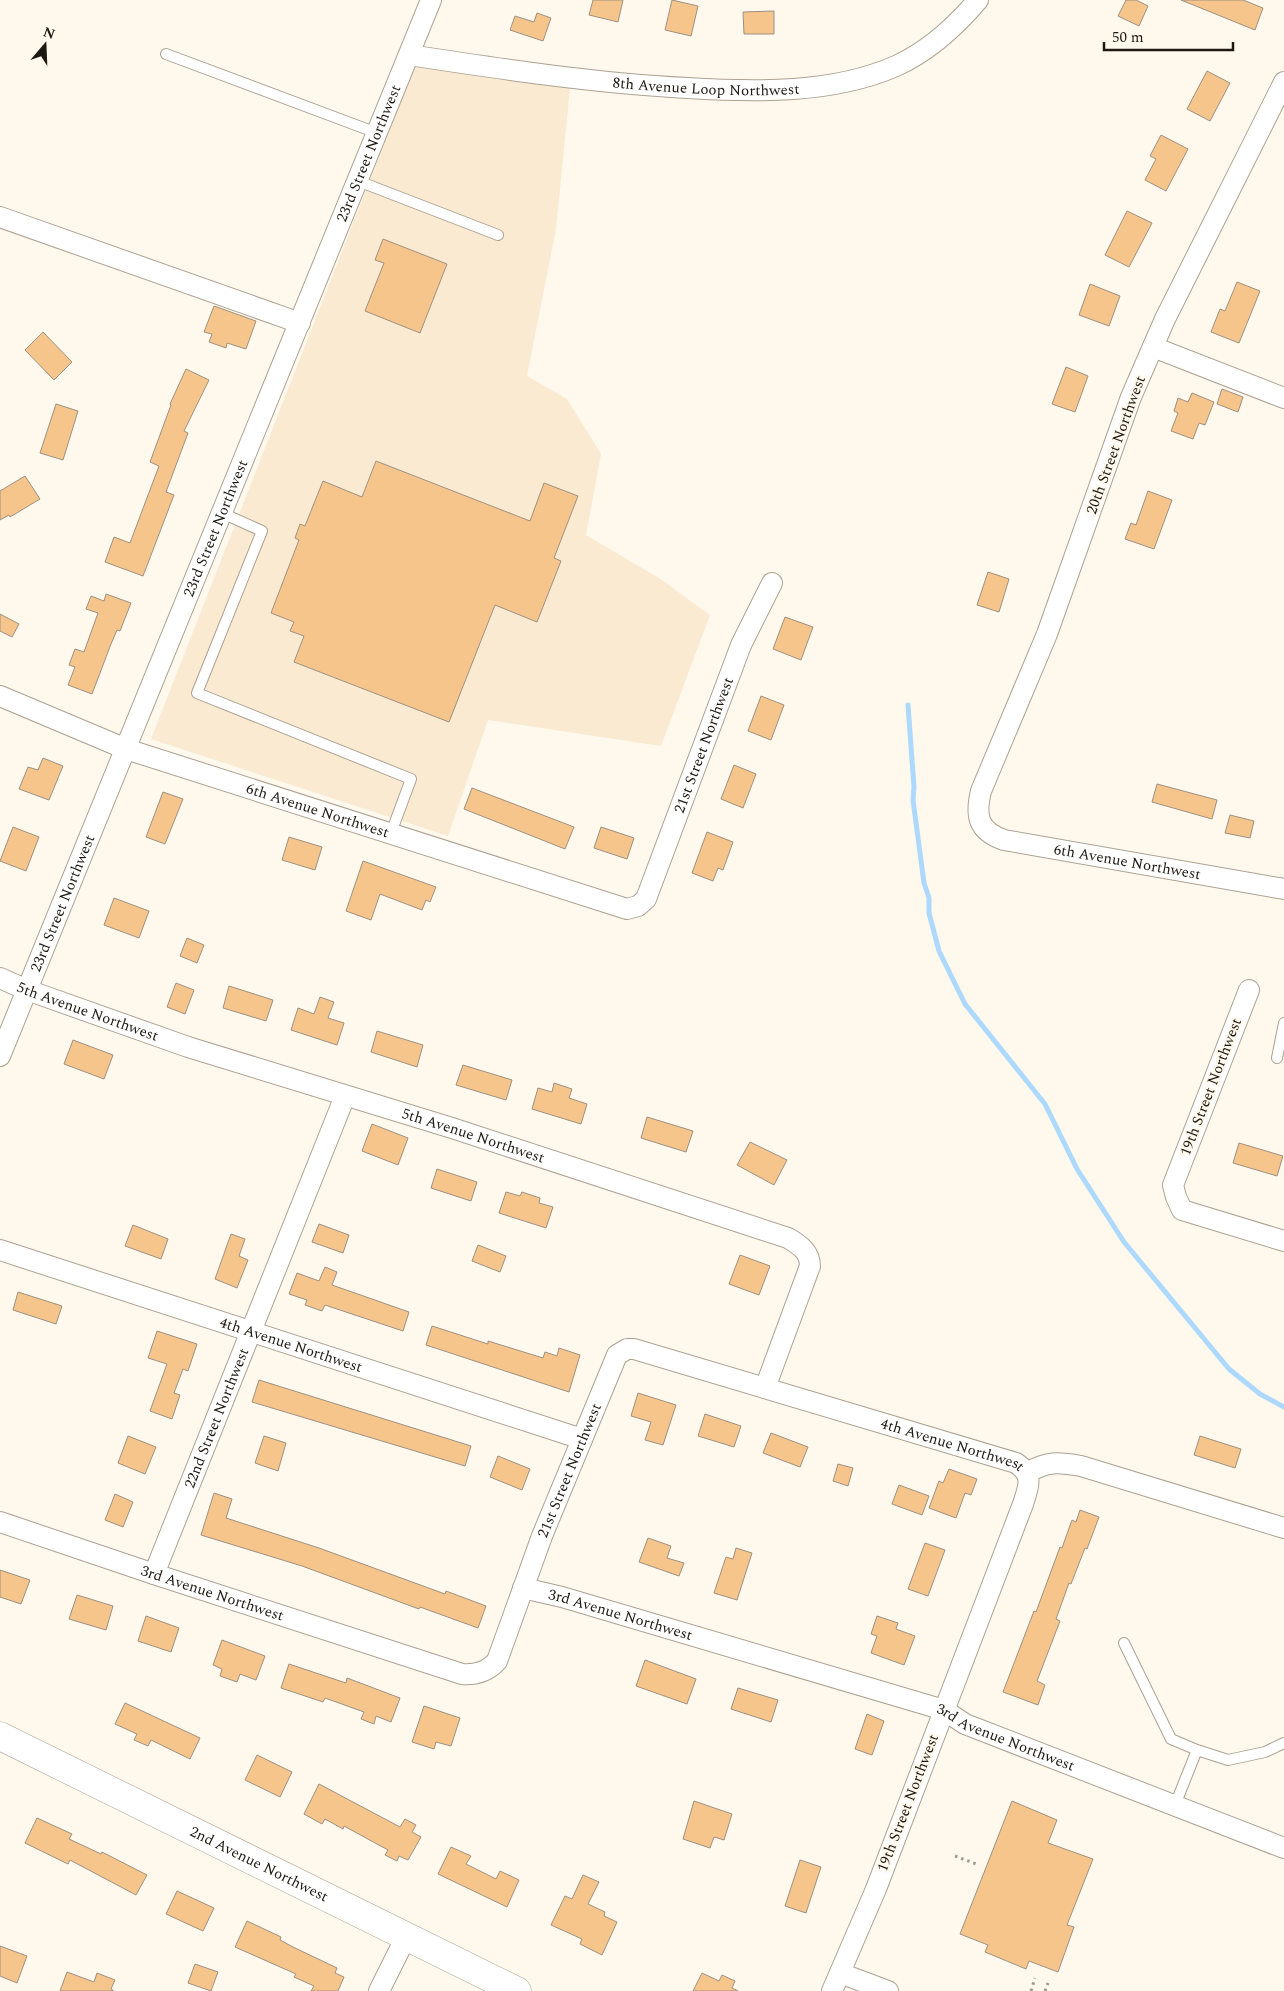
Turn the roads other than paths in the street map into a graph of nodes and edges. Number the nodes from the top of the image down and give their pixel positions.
1 (431, 0) edge
2 (978, 0) edge
3 (166, 54) dead end
4 (409, 55) junction
5 (1284, 82) edge
6 (377, 133) junction
7 (358, 181) junction
8 (0, 217) edge
9 (498, 235) dead end
10 (300, 324) junction
11 (1153, 347) junction
12 (1284, 398) edge
13 (222, 513) junction
14 (772, 583) dead end
15 (0, 696) edge
16 (126, 749) junction
17 (979, 819) joint
18 (391, 833) junction
19 (1284, 889) edge
20 (638, 906) joint
21 (0, 978) edge
22 (27, 990) junction
23 (1249, 990) dead end
24 (1284, 1023) edge
25 (0, 1056) edge
26 (1277, 1058) dead end
27 (345, 1096) junction
28 (1284, 1241) edge
29 (0, 1250) edge
30 (250, 1332) junction
31 (617, 1355) joint
32 (765, 1388) junction
33 (582, 1439) junction
34 (1027, 1473) junction
35 (0, 1522) edge
36 (1284, 1528) edge
37 (154, 1574) junction
38 (523, 1588) junction
39 (1124, 1643) dead end
40 (944, 1710) junction
41 (0, 1736) edge
42 (1284, 1743) edge
43 (1198, 1750) junction
44 (1174, 1805) junction
45 (1284, 1848) edge
46 (406, 1936) junction
47 (836, 1982) edge
48 (379, 1991) edge
49 (517, 1991) edge
50 (888, 1991) edge

1 - 4 street, 23rd Street Northwest
2 - 4 street, 8th Avenue Loop Northwest
3 - 6 lane
4 - 6 street, 23rd Street Northwest
5 - 11 street, 20th Street Northwest
6 - 7 street, 23rd Street Northwest
7 - 9 lane
7 - 10 street, 23rd Street Northwest
8 - 10 street
10 - 13 street, 23rd Street Northwest
11 - 12 street
11 - 17 street, 20th Street Northwest
13 - 16 street, 23rd Street Northwest
13 - 18 lane
14 - 20 street, 21st Street Northwest
15 - 16 street, 6th Avenue Northwest
16 - 18 street, 6th Avenue Northwest
16 - 22 street, 23rd Street Northwest
17 - 19 street, 6th Avenue Northwest
18 - 20 street, 6th Avenue Northwest
21 - 22 street, 5th Avenue Northwest
22 - 25 street, 23rd Street Northwest
22 - 27 street, 5th Avenue Northwest
23 - 28 street, 19th Street Northwest
24 - 26 lane
27 - 30 street, 22nd Street Northwest
27 - 32 street, 5th Avenue Northwest
29 - 30 street, 4th Avenue Northwest
30 - 33 street, 4th Avenue Northwest
30 - 37 street, 22nd Street Northwest
31 - 32 street, 4th Avenue Northwest
31 - 33 street, 21st Street Northwest
32 - 34 street, 4th Avenue Northwest
33 - 38 street, 21st Street Northwest
34 - 36 street, 4th Avenue Northwest
34 - 40 street, 19th Street Northwest
35 - 37 street, 3rd Avenue Northwest
37 - 38 street, 3rd Avenue Northwest
38 - 40 street, 3rd Avenue Northwest
39 - 43 lane
40 - 44 street, 3rd Avenue Northwest
40 - 47 street, 19th Street Northwest
41 - 46 main road, 2nd Avenue Northwest
42 - 43 lane
43 - 44 lane
44 - 45 street, 3rd Avenue Northwest
46 - 48 street
46 - 49 main road, 2nd Avenue Northwest
47 - 50 street

